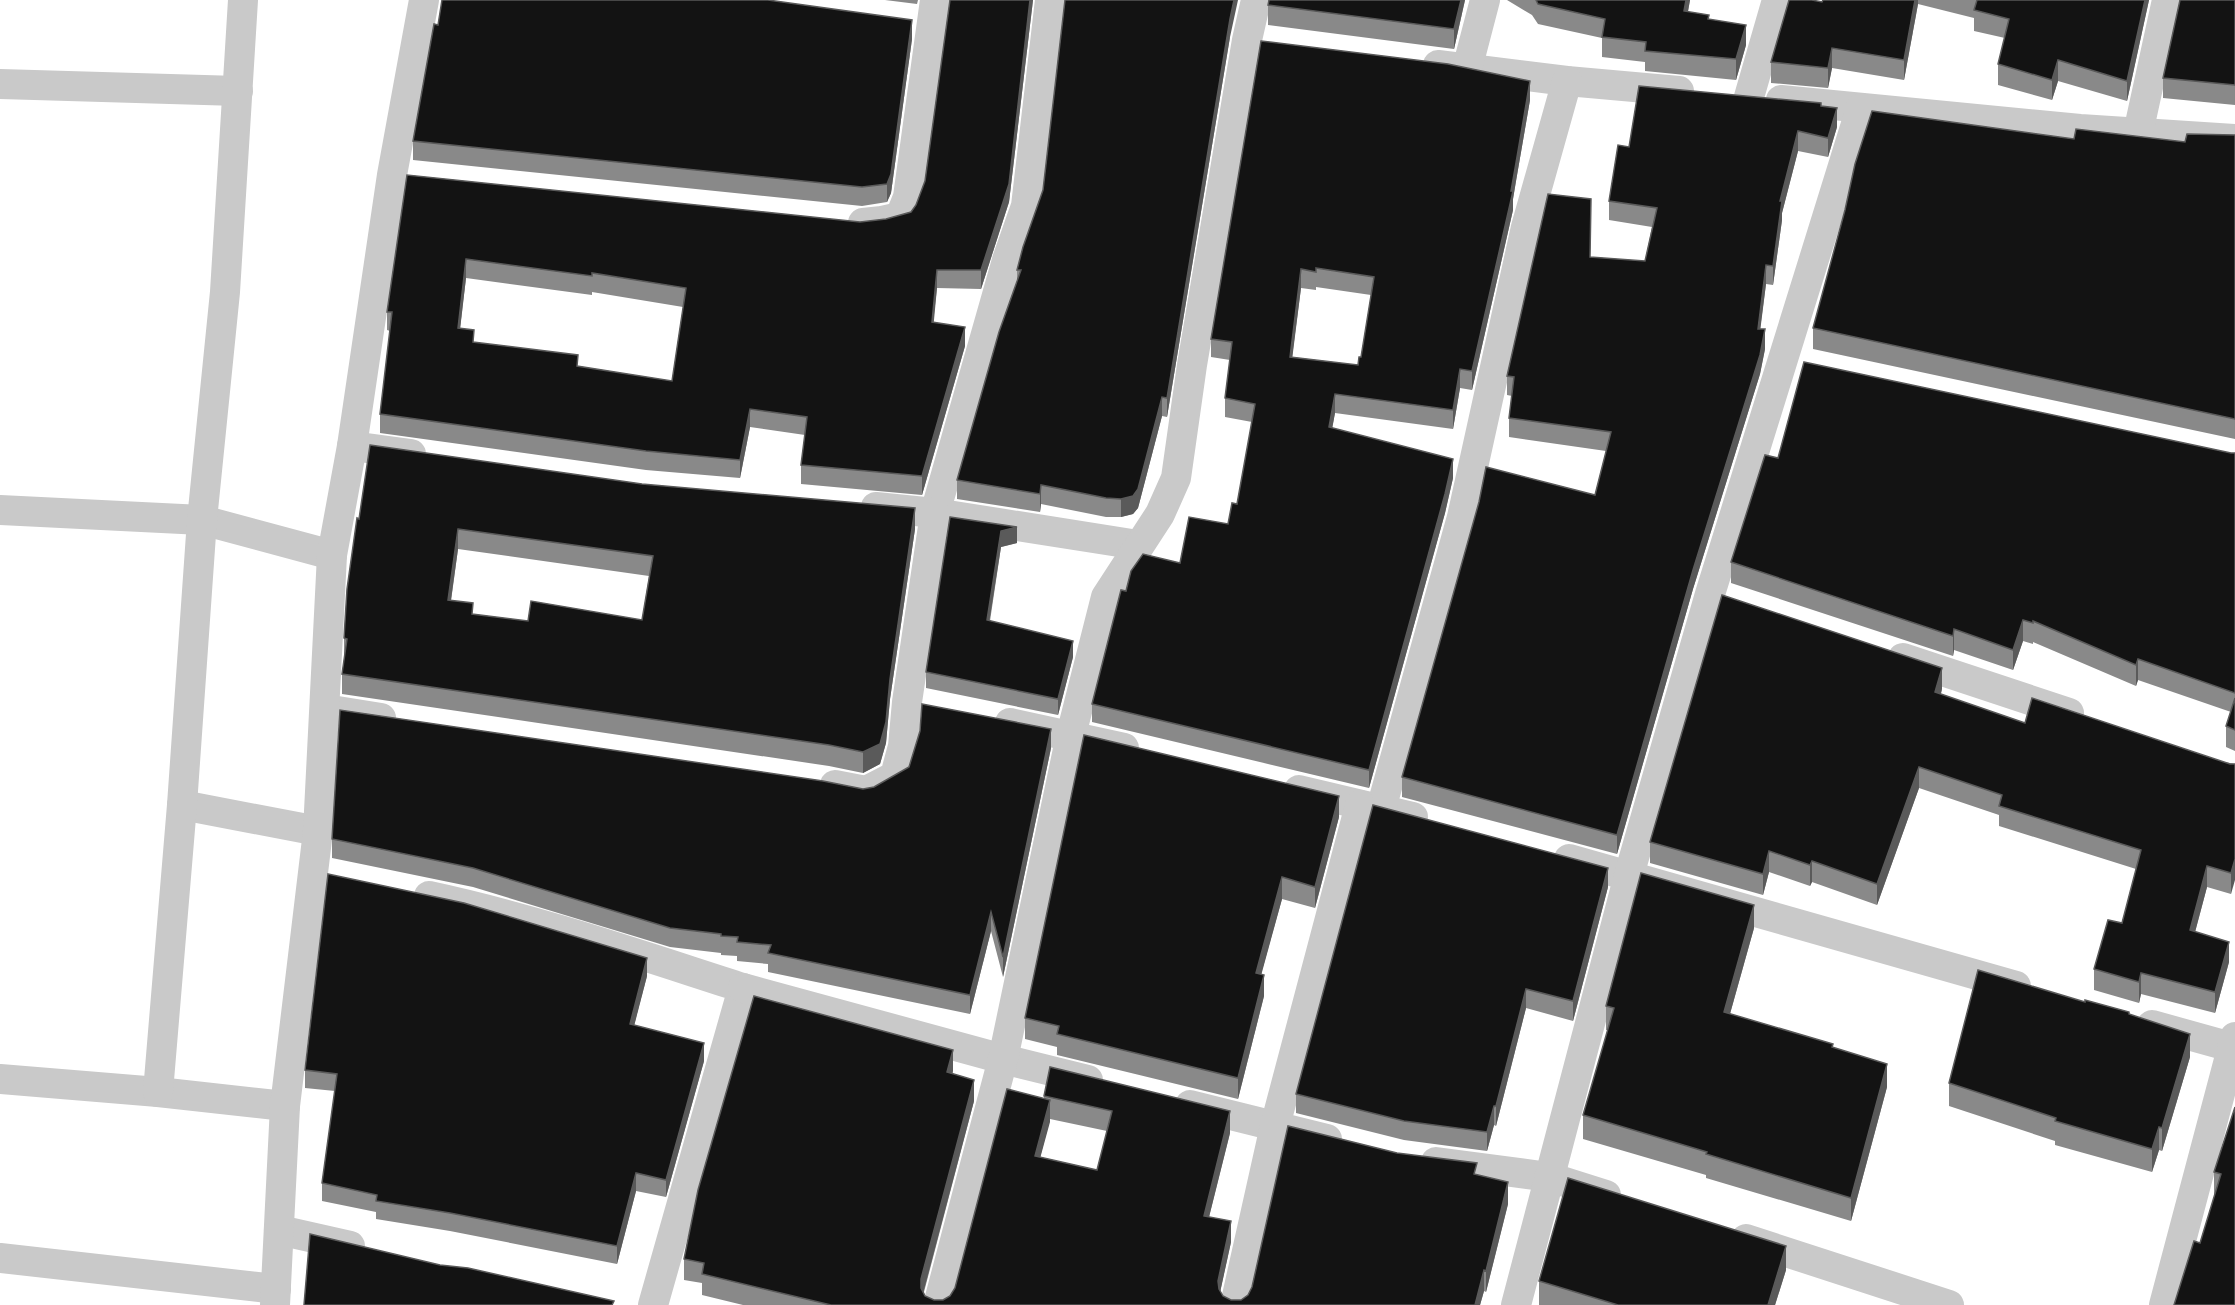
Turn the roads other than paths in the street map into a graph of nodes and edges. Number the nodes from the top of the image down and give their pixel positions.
1 (243, 0) edge
2 (424, 0) edge
3 (1050, 0) edge
4 (1256, 0) edge
5 (1485, 0) edge
6 (1778, 0) edge
7 (2167, 0) edge
8 (925, 15) edge
9 (1409, 62) edge
10 (1467, 69) junction
11 (1567, 81) junction
12 (0, 84) edge
13 (238, 91) junction
14 (1726, 95) junction
15 (1861, 108) junction
16 (2138, 133) junction
17 (2235, 139) edge
18 (838, 221) edge
19 (352, 446) junction
20 (433, 457) edge
21 (853, 506) edge
22 (0, 510) edge
23 (935, 513) junction
24 (202, 520) junction
25 (1138, 545) junction
26 (332, 555) junction
27 (1877, 649) edge
28 (325, 709) junction
29 (989, 719) edge
30 (2090, 720) edge
31 (406, 721) edge
32 (1071, 735) junction
33 (1152, 755) edge
34 (814, 781) edge
35 (1268, 783) edge
36 (182, 805) junction
37 (1371, 807) junction
38 (1438, 824) edge
39 (318, 831) junction
40 (1539, 851) edge
41 (311, 871) junction
42 (1629, 875) junction
43 (345, 878) edge
44 (401, 890) edge
45 (743, 988) junction
46 (2039, 992) edge
47 (2130, 1018) edge
48 (2234, 1044) edge
49 (1003, 1059) junction
50 (0, 1079) edge
51 (1116, 1087) edge
52 (158, 1092) junction
53 (1161, 1098) edge
54 (285, 1107) junction
55 (1275, 1126) junction
56 (1355, 1146) edge
57 (1413, 1159) edge
58 (1549, 1178) junction
59 (1633, 1204) edge
60 (279, 1230) junction
61 (1720, 1231) edge
62 (371, 1251) edge
63 (0, 1258) edge
64 (276, 1297) edge
65 (654, 1305) edge
66 (938, 1305) edge
67 (1235, 1305) edge
68 (1516, 1305) edge
69 (1949, 1305) edge
70 (2164, 1305) edge

1 - 13 street
2 - 19 street
3 - 23 street
4 - 25 street
5 - 10 street
6 - 14 street
7 - 16 street
8 - 18 street
9 - 10 street
10 - 11 street
11 - 14 street
11 - 37 street
12 - 13 street
13 - 24 street
14 - 15 street
15 - 16 street
15 - 42 street
16 - 17 street
19 - 20 street
19 - 26 street
21 - 23 street
22 - 24 street
23 - 25 street
23 - 34 street
24 - 26 street
24 - 36 street
25 - 32 street
26 - 28 street
27 - 30 street
28 - 31 street
28 - 39 street
29 - 32 street
32 - 33 street
32 - 49 street
35 - 37 street
36 - 39 street
36 - 52 street
37 - 38 street
37 - 55 street
39 - 41 street
40 - 42 street
41 - 43 street
41 - 54 street
42 - 46 street
42 - 58 street
44 - 45 street
45 - 49 street
45 - 65 street
47 - 48 street
48 - 70 street
49 - 51 street
49 - 66 street
50 - 52 street
52 - 54 street
53 - 55 street
54 - 60 street
55 - 56 street
55 - 67 street
57 - 58 street
58 - 59 street
58 - 68 street
60 - 62 street
60 - 64 street
61 - 69 street
63 - 64 street

